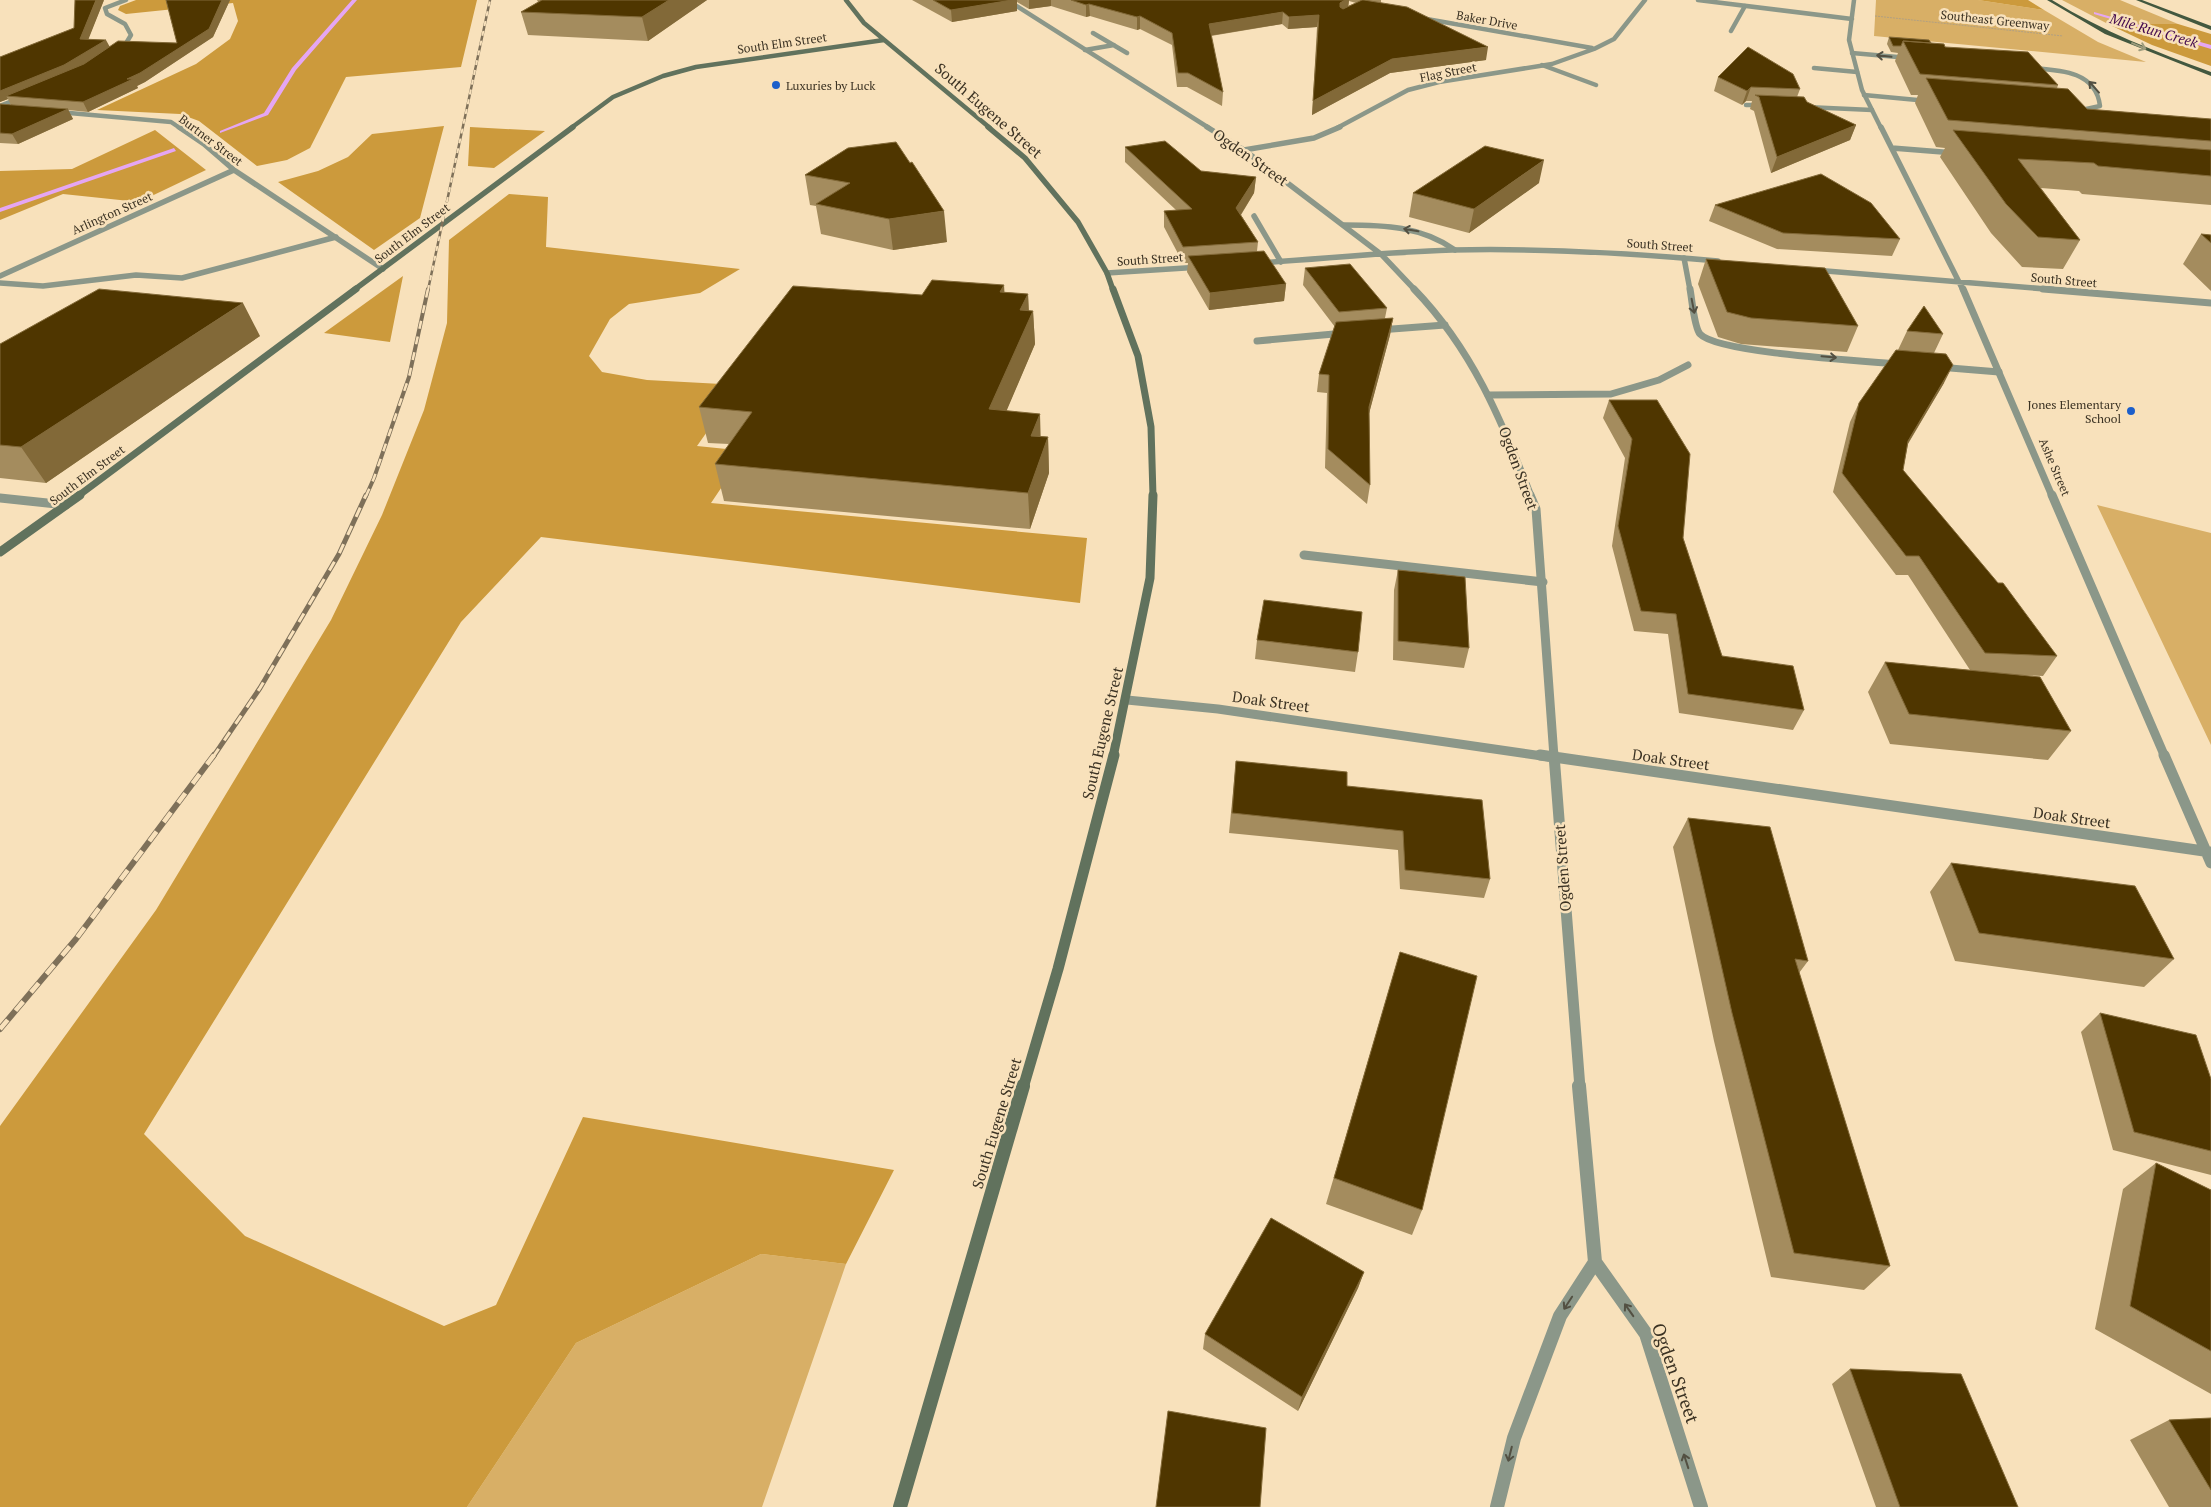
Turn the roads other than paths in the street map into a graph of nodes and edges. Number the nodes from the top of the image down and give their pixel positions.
1 (126, 0) edge
2 (846, 0) edge
3 (1007, 0) edge
4 (1644, 0) edge
5 (1698, 0) edge
6 (1854, 0) edge
7 (2049, 0) edge
8 (2138, 0) edge
9 (1745, 6) junction
10 (1852, 16) junction
11 (1419, 18) edge
12 (2211, 28) edge
13 (1731, 31) dead end
14 (1092, 33) dead end
15 (884, 40) junction
16 (1114, 45) junction
17 (1594, 49) junction
18 (1085, 50) junction
19 (1127, 53) dead end
20 (1852, 53) junction
21 (109, 56) edge
22 (1912, 59) edge
23 (1542, 65) junction
24 (2022, 67) edge
25 (1814, 68) dead end
26 (1857, 72) junction
27 (2211, 74) edge
28 (1596, 85) dead end
29 (1864, 95) junction
30 (26, 96) edge
31 (1938, 101) edge
32 (1746, 105) edge
33 (1771, 105) edge
34 (1797, 106) edge
35 (0, 107) edge
36 (10, 109) edge
37 (1872, 110) junction
38 (2069, 111) edge
39 (47, 112) edge
40 (1892, 148) junction
41 (1244, 150) junction
42 (1959, 154) edge
43 (234, 170) junction
44 (1254, 216) dead end
45 (1344, 225) junction
46 (336, 237) junction
47 (1455, 250) junction
48 (1382, 255) junction
49 (1684, 258) junction
50 (1723, 261) edge
51 (1281, 262) junction
52 (1252, 264) edge
53 (1213, 266) edge
54 (1802, 268) edge
55 (383, 269) junction
56 (1107, 273) junction
57 (0, 276) edge
58 (0, 283) edge
59 (1960, 283) junction
60 (2211, 303) edge
61 (1445, 325) junction
62 (1376, 331) edge
63 (1356, 332) edge
64 (1257, 341) dead end
65 (1903, 364) edge
66 (1688, 366) dead end
67 (1932, 366) edge
68 (1999, 372) junction
69 (1488, 395) junction
70 (0, 498) edge
71 (66, 505) junction
72 (0, 552) edge
73 (1304, 555) dead end
74 (1543, 582) junction
75 (1127, 700) junction
76 (1554, 757) junction
77 (2209, 852) edge
78 (2211, 863) edge
79 (1595, 1262) junction
80 (900, 1507) edge
81 (1497, 1507) edge
82 (1701, 1507) edge

1 - 21 street
2 - 15 main road, South Eugene Street
3 - 18 street, Ogden Street
4 - 17 street, Flag Street
5 - 9 street
6 - 10 street, Ashe Street
7 -> 27 main road
8 - 12 main road
9 - 10 street
9 - 13 street
10 - 20 street, Ashe Street
11 - 17 street, Baker Drive
14 - 16 street
15 - 55 main road, South Elm Street
15 - 56 main road, South Eugene Street
16 - 18 street
16 - 19 street
17 - 23 street, Flag Street
18 - 41 street, Ogden Street
22 -> 20 street
20 - 26 street, Ashe Street
23 - 28 street
23 - 41 street, Flag Street
38 -> 24 street
25 - 26 street
26 - 29 street, Ashe Street
29 - 31 street
29 - 37 street, Ashe Street
30 - 35 street
32 - 33 street
34 - 37 street
35 - 36 street
37 - 40 street, Ashe Street
39 - 43 street, Burtner Street
40 - 42 street
40 - 59 street, Ashe Street
41 - 45 street, Ogden Street
43 - 46 street, Burtner Street
43 - 57 street, Arlington Street
44 - 51 street
47 -> 45 street
45 - 48 street, Ogden Street
46 - 55 street, Burtner Street
46 - 58 street
47 - 48 street, South Street
47 - 49 street, South Street
48 - 51 street, South Street
48 - 61 street, Ogden Street
49 - 50 street, South Street
49 -> 65 street
51 - 52 street, South Street
53 - 56 street, South Street
54 - 59 street, South Street
55 - 71 main road, South Elm Street
56 - 75 main road, South Eugene Street
59 - 60 street, South Street
59 - 68 street, Ashe Street
61 - 62 street
61 - 69 street, Ogden Street
63 - 64 street
66 - 69 street
67 - 68 street
68 - 77 street, Ashe Street
69 - 74 street, Ogden Street
70 - 71 street
71 - 72 main road, South Elm Street
73 - 74 street
74 - 76 street, Ogden Street
75 - 76 street, Doak Street
75 - 80 main road, South Eugene Street
76 - 77 street, Doak Street
76 - 79 street, Ogden Street
77 - 78 street, Ashe Street
79 -> 81 street
82 -> 79 street, Ogden Street

